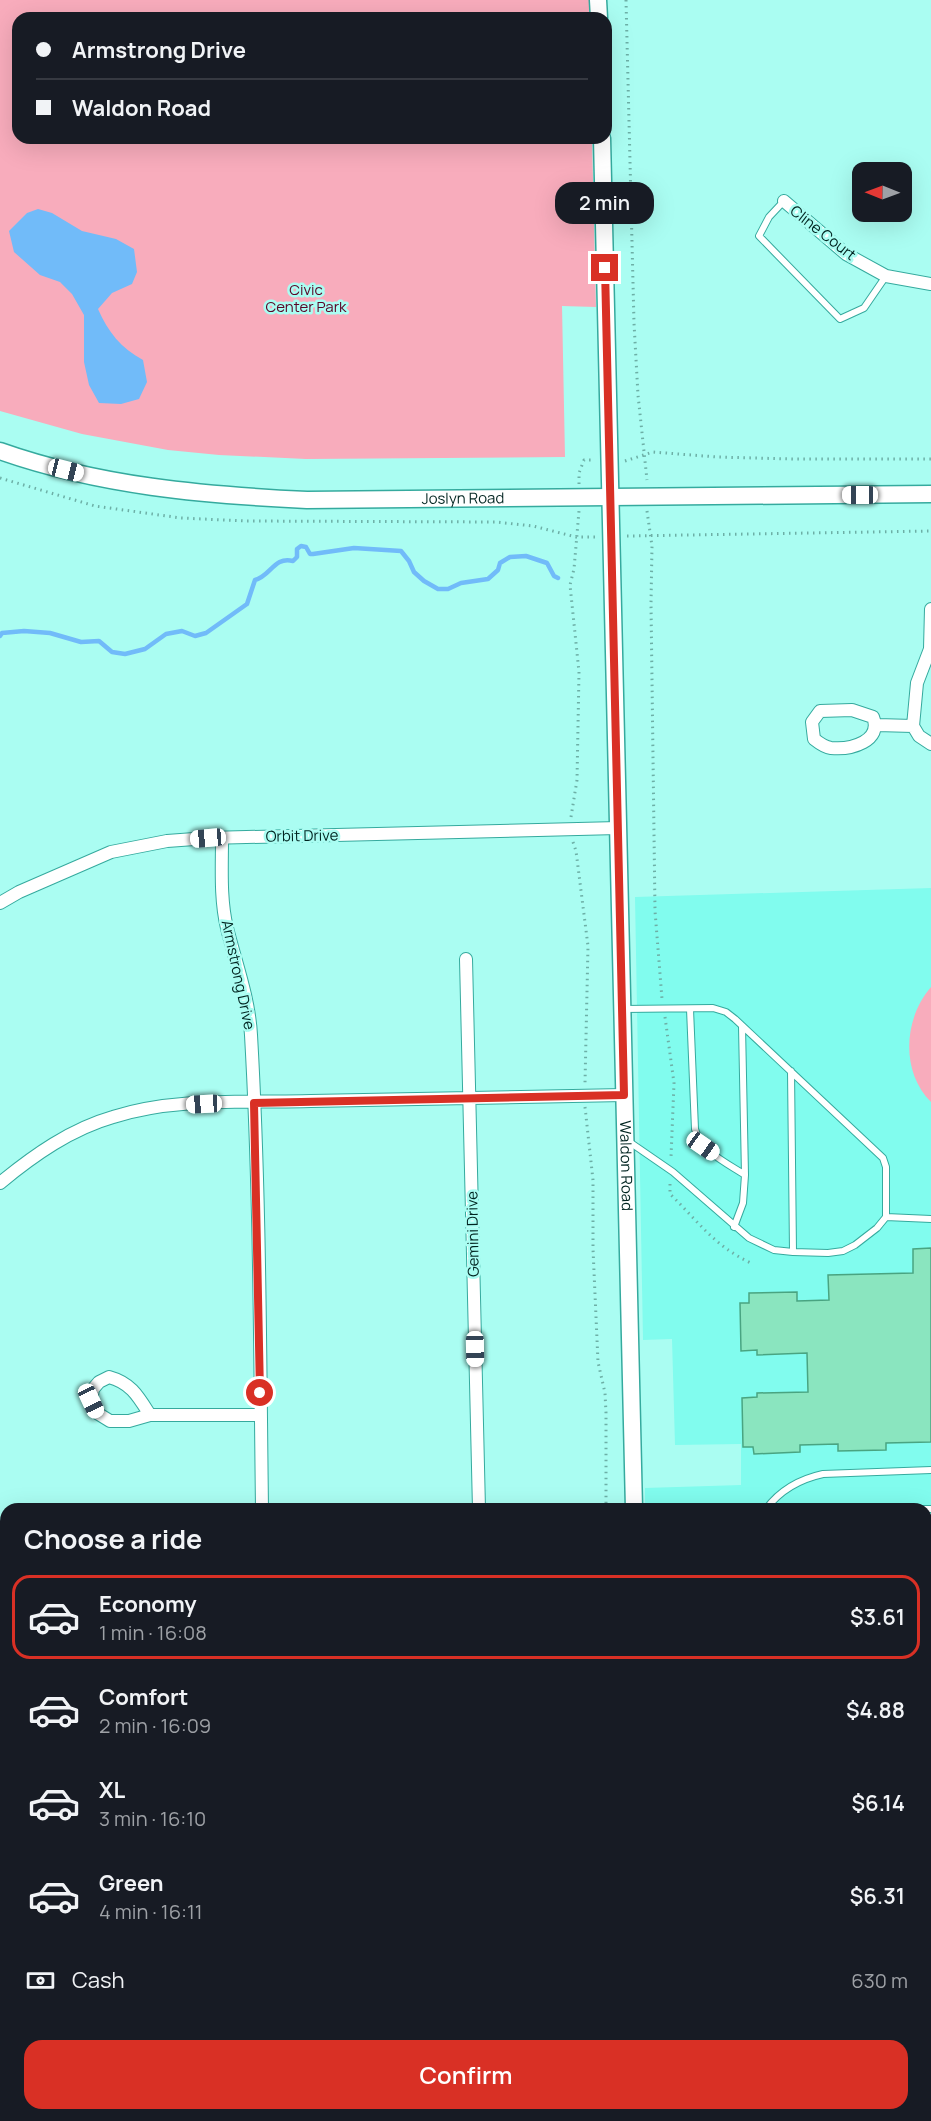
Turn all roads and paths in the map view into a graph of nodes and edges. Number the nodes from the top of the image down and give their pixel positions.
1 (602, 144) edge
2 (784, 201) joint
3 (886, 276) junction
4 (931, 284) edge
5 (0, 451) edge
6 (931, 494) edge
7 (611, 496) junction
8 (931, 531) edge
9 (612, 536) junction
10 (931, 609) edge
11 (877, 725) junction
12 (913, 726) junction
13 (931, 744) edge
14 (618, 828) junction
15 (222, 838) junction
16 (0, 903) edge
17 (466, 959) dead end
18 (622, 1009) junction
19 (663, 1009) junction
20 (690, 1009) junction
21 (742, 1026) junction
22 (791, 1071) junction
23 (624, 1095) junction
24 (470, 1098) junction
25 (254, 1103) junction
26 (625, 1139) junction
27 (670, 1171) junction
28 (745, 1175) junction
29 (0, 1183) edge
30 (886, 1217) junction
31 (931, 1219) edge
32 (734, 1227) junction
33 (793, 1252) junction
34 (751, 1263) dead end
35 (150, 1415) junction
36 (261, 1415) junction
37 (931, 1470) edge
38 (262, 1503) edge
39 (479, 1503) edge
40 (634, 1503) edge
41 (771, 1503) edge

1 - 7 street, Waldon Road
2 - 3 street, Cline Court
2 - 3 lane
3 - 4 street, Cline Court
5 - 7 street, Joslyn Road
6 - 7 street, Joslyn Road
7 - 9 street, Waldon Road
8 - 9 path
9 - 14 street, Waldon Road
10 - 12 street
11 - 11 street
11 - 12 street
12 - 13 street
14 - 15 street, Orbit Drive
14 - 18 street, Waldon Road
15 - 16 street, Orbit Drive
15 - 25 street, Armstrong Drive
17 - 24 street, Gemini Drive
18 - 19 lane
18 - 23 street, Waldon Road
19 - 20 lane
19 - 27 path
20 - 21 lane
20 - 28 lane
21 - 22 lane
21 - 28 lane
22 - 30 lane
22 - 33 lane
23 - 24 street
23 - 26 street, Waldon Road
24 - 25 street
24 - 39 street, Gemini Drive
25 - 29 street
25 - 36 street, Armstrong Drive
26 - 27 lane
26 - 40 street, Waldon Road
27 - 32 lane
27 - 34 path
28 - 32 lane
30 - 31 lane
30 - 33 lane
32 - 33 lane
35 - 35 street
35 - 36 street
36 - 38 street, Armstrong Drive
37 - 41 lane

